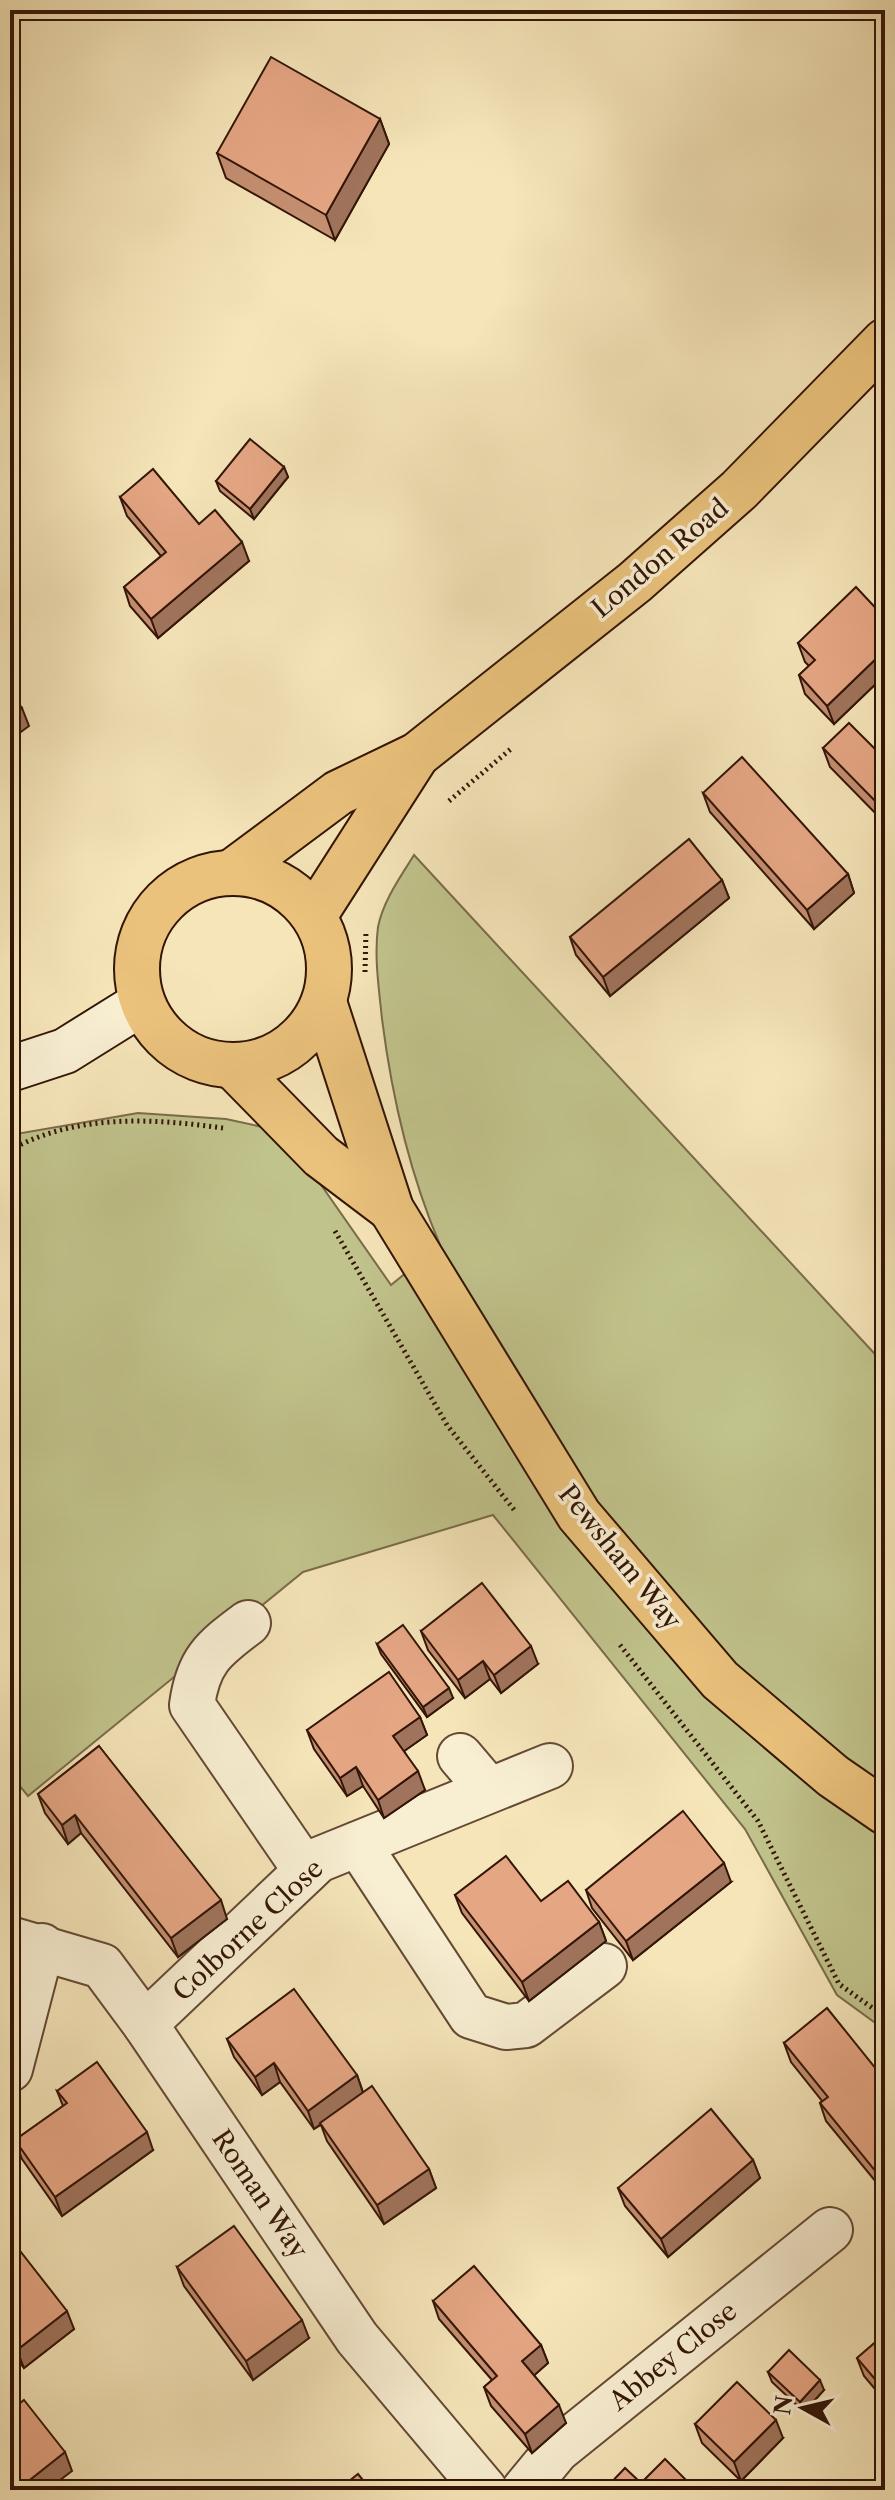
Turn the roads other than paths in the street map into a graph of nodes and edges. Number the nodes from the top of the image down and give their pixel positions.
1 (885, 341) edge
2 (417, 755) junction
3 (232, 872) junction
4 (314, 916) junction
5 (324, 1002) junction
6 (142, 1003) junction
7 (233, 1066) junction
8 (10, 1069) edge
9 (391, 1209) junction
10 (248, 1623) dead end
11 (460, 1756) dead end
12 (550, 1766) dead end
13 (488, 1789) junction
14 (885, 1812) edge
15 (358, 1844) junction
16 (306, 1871) junction
17 (26, 1942) edge
18 (604, 1966) dead end
19 (145, 2024) junction
20 (10, 2069) edge
21 (830, 2230) dead end
22 (485, 2490) edge
23 (524, 2490) edge

1 - 2 main road, London Road
2 - 3 main road, London Road
2 - 4 main road, London Road
3 - 4 main road, London Road
3 - 6 main road, London Road
4 - 5 main road, London Road
5 - 7 main road, London Road
5 - 9 main road, Pewsham Way
6 - 7 main road, London Road
6 - 8 street
7 - 9 main road, Pewsham Way
9 - 14 main road, Pewsham Way
10 - 16 street
11 - 13 street
12 - 13 street, Colborne Close
13 - 15 street, Colborne Close
15 - 16 street, Colborne Close
15 - 18 street
16 - 19 street, Colborne Close
17 - 19 street, Roman Way
17 - 20 street
19 - 22 street, Roman Way
21 - 23 street, Abbey Close

